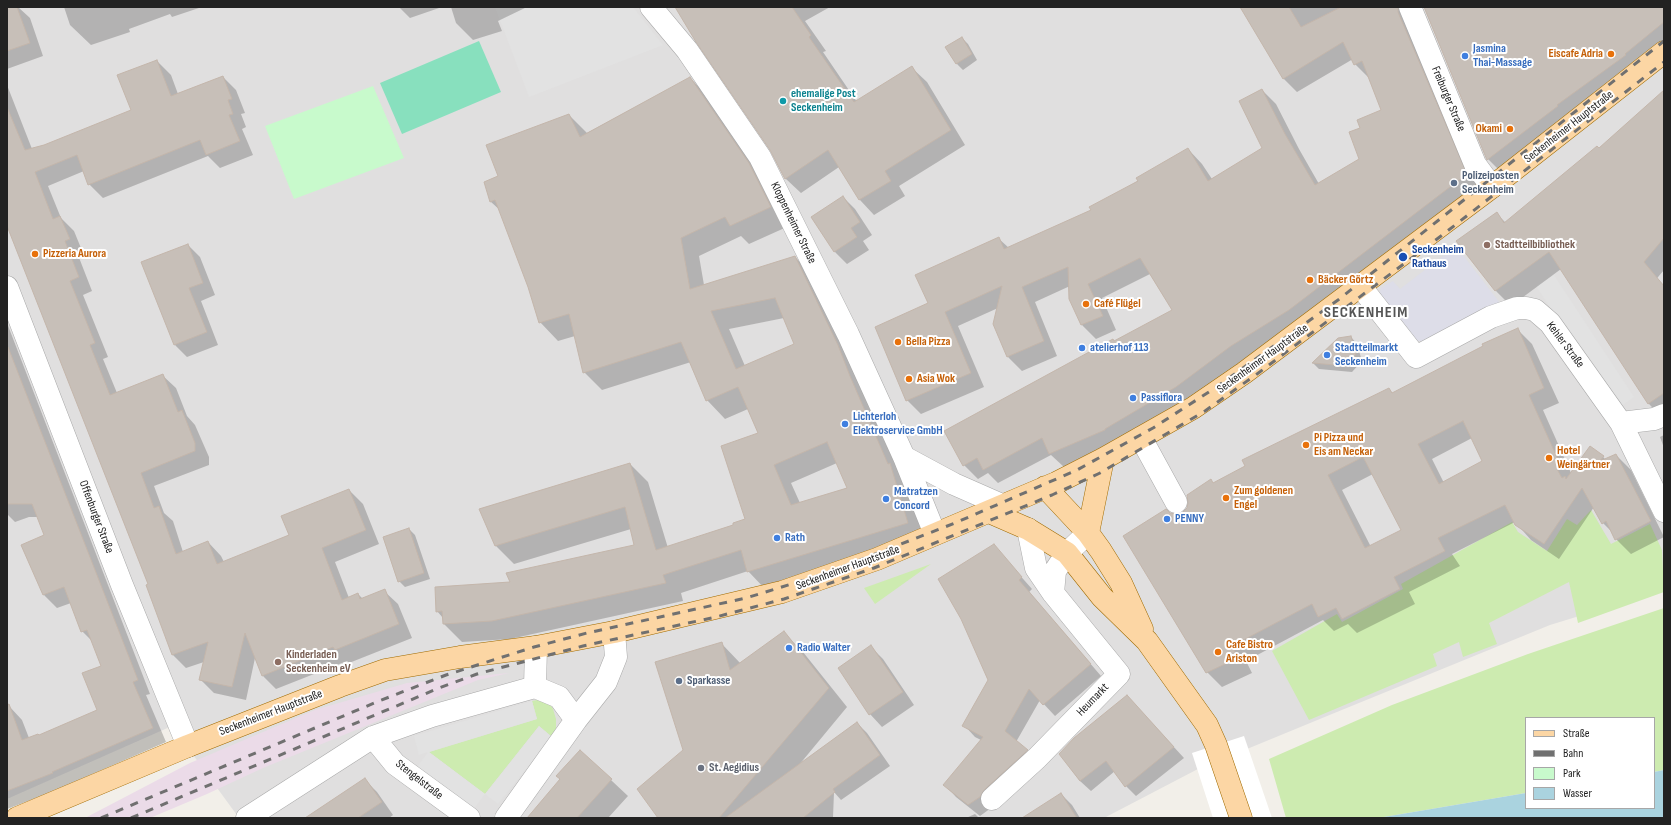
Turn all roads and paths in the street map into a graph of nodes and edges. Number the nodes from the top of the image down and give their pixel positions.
1 (651, 7) edge
2 (1410, 7) edge
3 (1664, 52) edge
4 (1492, 187) junction
5 (1361, 286) junction
6 (7, 287) edge
7 (1664, 415) edge
8 (1621, 423) junction
9 (1141, 438) junction
10 (904, 457) junction
11 (1103, 459) junction
12 (1045, 487) junction
13 (1176, 502) dead end
14 (996, 509) junction
15 (1664, 511) edge
16 (1028, 529) junction
17 (1088, 533) junction
18 (935, 534) junction
19 (1067, 553) junction
20 (1053, 593) junction
21 (614, 632) junction
22 (1147, 641) junction
23 (536, 647) junction
24 (535, 687) junction
25 (576, 720) junction
26 (373, 737) junction
27 (188, 746) junction
28 (992, 800) dead end
29 (17, 818) edge
30 (247, 818) edge
31 (469, 818) edge
32 (506, 818) edge
33 (1241, 818) edge

1 - 10 street, Kloppenheimer Straße
2 - 4 street, Freiburger Straße
3 - 4 main road, Seckenheimer Hauptstraße
4 - 5 main road, Seckenheimer Hauptstraße
5 - 8 street, Kehler Straße
5 - 9 main road, Seckenheimer Hauptstraße
6 - 27 street, Offenburger Straße
7 - 8 street
8 - 15 street, Kehler Straße
9 - 11 main road, Seckenheimer Hauptstraße
9 - 13 street
10 - 14 street
10 - 18 street, Kloppenheimer Straße
11 - 12 main road, Seckenheimer Hauptstraße
11 - 17 main road
12 - 14 main road, Seckenheimer Hauptstraße
12 - 17 main road
14 - 16 main road
14 - 18 main road, Seckenheimer Hauptstraße
16 - 19 main road
16 - 20 street, Heumarkt
17 - 19 street
17 - 22 main road
18 - 21 main road, Seckenheimer Hauptstraße
19 - 20 street
19 - 22 main road
20 - 28 street, Heumarkt
21 - 23 main road, Seckenheimer Hauptstraße
21 - 25 street
22 - 33 main road
23 - 24 street
23 - 27 main road, Seckenheimer Hauptstraße
24 - 25 street
24 - 26 street
25 - 32 street
26 - 30 street
26 - 31 street, Stengelstraße
27 - 29 main road, Seckenheimer Hauptstraße

